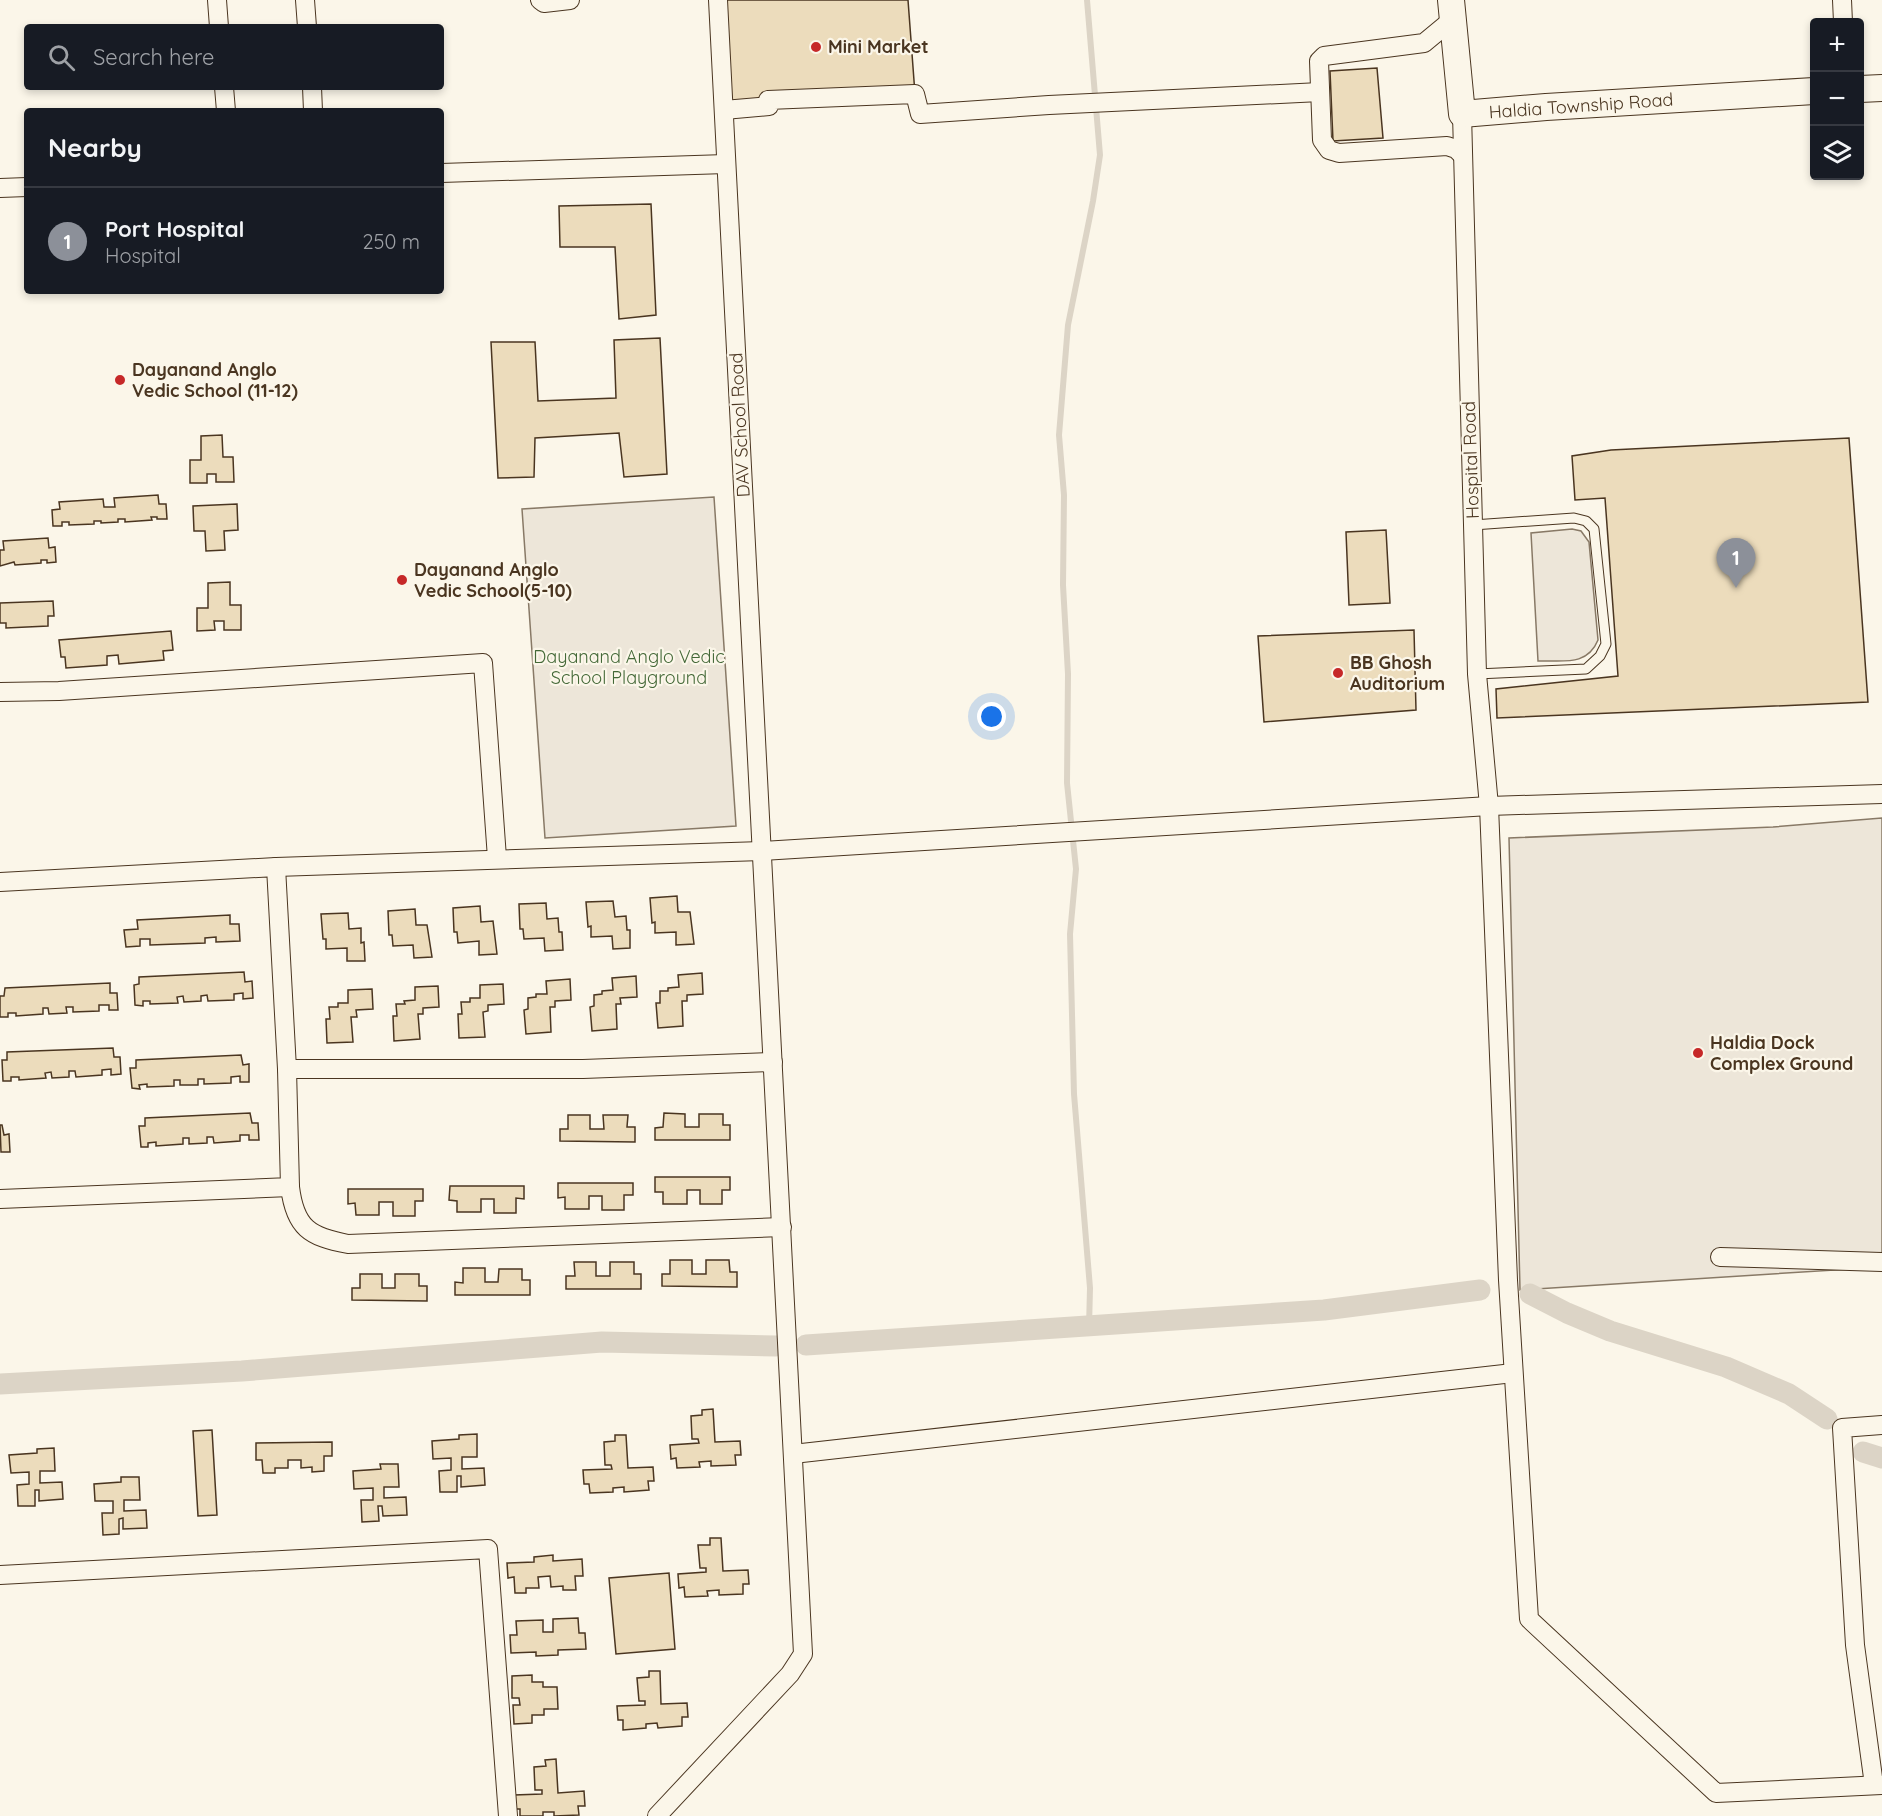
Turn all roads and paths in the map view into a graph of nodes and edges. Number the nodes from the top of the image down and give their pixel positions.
1 (217, 0) edge
2 (309, 0) edge
3 (540, 0) edge
4 (570, 0) edge
5 (718, 0) edge
6 (1842, 0) edge
7 (1452, 10) edge
8 (1843, 18) edge
9 (219, 24) edge
10 (307, 24) edge
11 (224, 90) edge
12 (312, 90) edge
13 (1810, 91) edge
14 (1320, 92) junction
15 (226, 108) edge
16 (314, 108) edge
17 (724, 111) junction
18 (1462, 114) junction
19 (1463, 156) junction
20 (726, 164) junction
21 (444, 173) edge
22 (24, 187) edge
23 (0, 188) edge
24 (1473, 525) junction
25 (1477, 674) junction
26 (0, 692) edge
27 (1882, 794) edge
28 (1489, 806) junction
29 (762, 851) junction
30 (497, 858) junction
31 (276, 867) junction
32 (0, 882) edge
33 (773, 1062) junction
34 (287, 1069) junction
35 (290, 1187) junction
36 (0, 1199) edge
37 (782, 1227) junction
38 (1720, 1257) dead end
39 (1882, 1262) edge
40 (1513, 1373) junction
41 (1882, 1425) edge
42 (793, 1454) junction
43 (0, 1575) edge
44 (1878, 1785) edge
45 (508, 1816) edge
46 (657, 1816) edge

1 - 9 street
2 - 10 street
3 - 4 street
5 - 17 street, DAV School Road
6 - 8 street
7 - 14 street
7 - 18 main road, Haldia Township Road
11 - 15 street
12 - 16 street
13 - 18 main road, Haldia Township Road
14 - 17 street
14 - 19 street
17 - 20 street, DAV School Road
18 - 19 street, Hospital Road
19 - 24 street, Hospital Road
20 - 21 street
20 - 29 street, DAV School Road
22 - 23 street
24 - 25 street, Hospital Road
24 - 25 lane
25 - 28 street, Hospital Road
26 - 30 street
27 - 28 street
28 - 29 street
28 - 40 street, Hospital Road
29 - 30 street
29 - 33 street, DAV School Road
30 - 31 street
31 - 32 street
31 - 34 street
33 - 34 street
33 - 37 street, DAV School Road
34 - 35 street
35 - 36 street
35 - 37 street
37 - 42 street, DAV School Road
38 - 39 street
40 - 42 street
40 - 44 street, Hospital Road
41 - 44 street
42 - 46 street, DAV School Road
43 - 45 street

